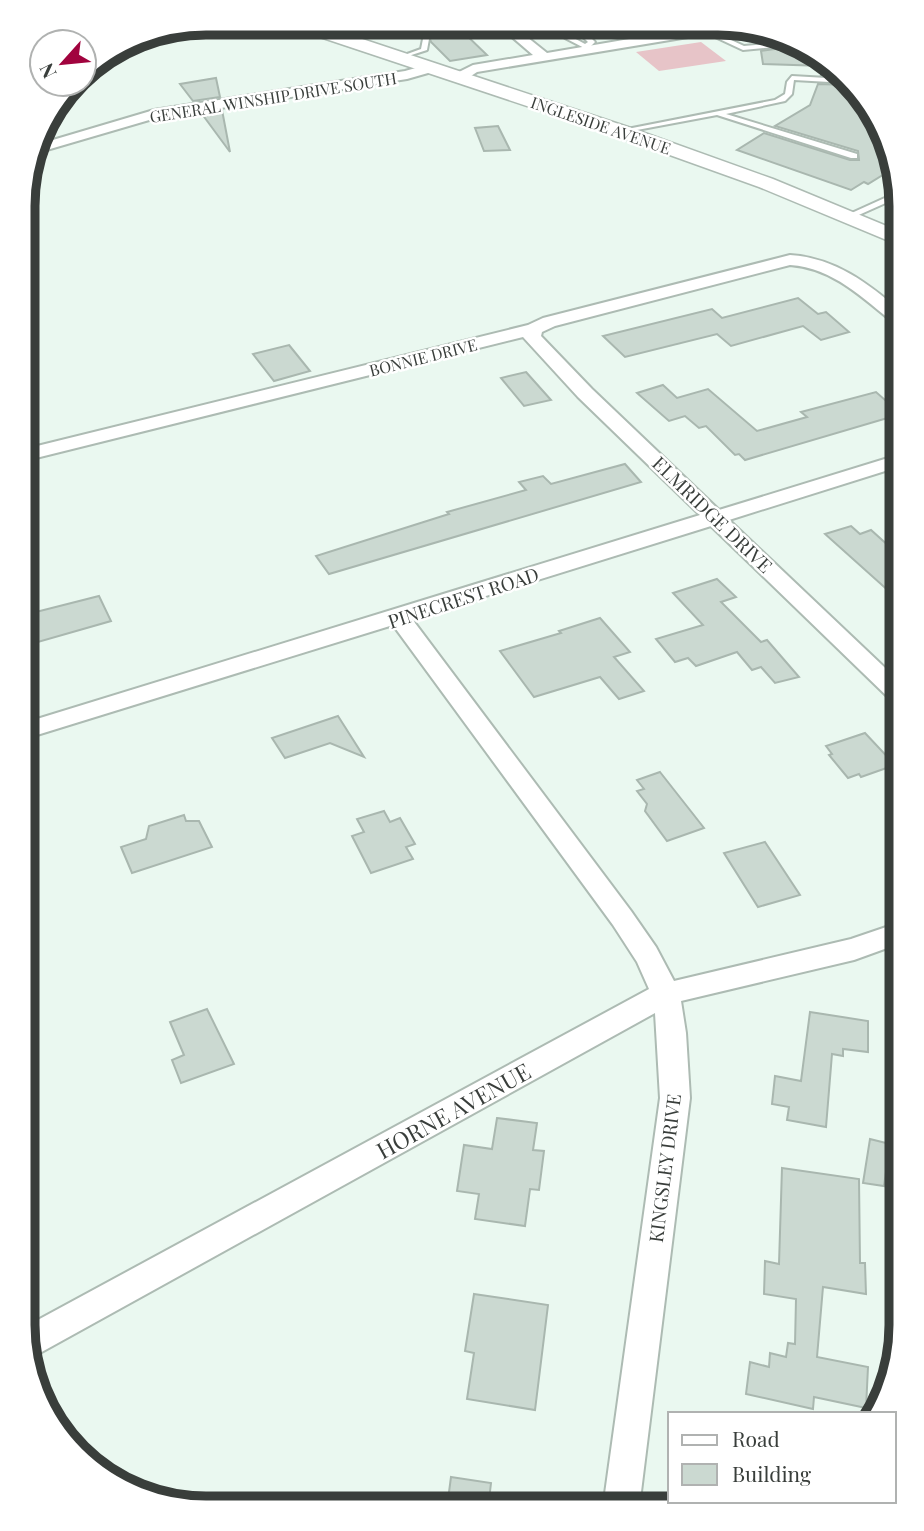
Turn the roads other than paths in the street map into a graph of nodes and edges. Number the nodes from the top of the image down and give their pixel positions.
1 (332, 35) edge
2 (424, 35) edge
3 (516, 35) edge
4 (566, 35) edge
5 (675, 35) edge
6 (716, 35) edge
7 (776, 45) edge
8 (590, 48) junction
9 (401, 58) junction
10 (545, 58) junction
11 (430, 68) junction
12 (460, 78) junction
13 (834, 80) edge
14 (716, 113) junction
15 (621, 131) junction
16 (46, 146) edge
17 (854, 156) dead end
18 (889, 198) edge
19 (849, 216) junction
20 (889, 234) edge
21 (889, 311) edge
22 (534, 329) junction
23 (36, 452) dead end
24 (889, 464) edge
25 (716, 516) junction
26 (398, 617) junction
27 (889, 684) edge
28 (35, 728) edge
29 (889, 936) edge
30 (665, 994) junction
31 (36, 1340) edge
32 (623, 1496) edge

1 - 9 street, INGLESIDE AVENUE
2 - 9 lane
3 - 10 street
4 - 8 lane
5 - 8 street
6 - 7 lane
8 - 10 street
9 - 11 street, INGLESIDE AVENUE
10 - 12 street
11 - 12 street, INGLESIDE AVENUE
11 - 16 street, GENERAL WINSHIP DRIVE SOUTH
12 - 15 street, INGLESIDE AVENUE
13 - 14 lane
14 - 15 lane
14 - 17 lane
15 - 19 street, INGLESIDE AVENUE
18 - 19 lane
19 - 20 street, INGLESIDE AVENUE
21 - 22 street, BONNIE DRIVE
22 - 23 street, BONNIE DRIVE
22 - 25 street, ELMRIDGE DRIVE
24 - 25 street, PINECREST ROAD
25 - 26 street, PINECREST ROAD
25 - 27 street, ELMRIDGE DRIVE
26 - 28 street, PINECREST ROAD
26 - 30 street, KINGSLEY DRIVE
29 - 30 street, HORNE AVENUE
30 - 31 street, HORNE AVENUE
30 - 32 street, KINGSLEY DRIVE

